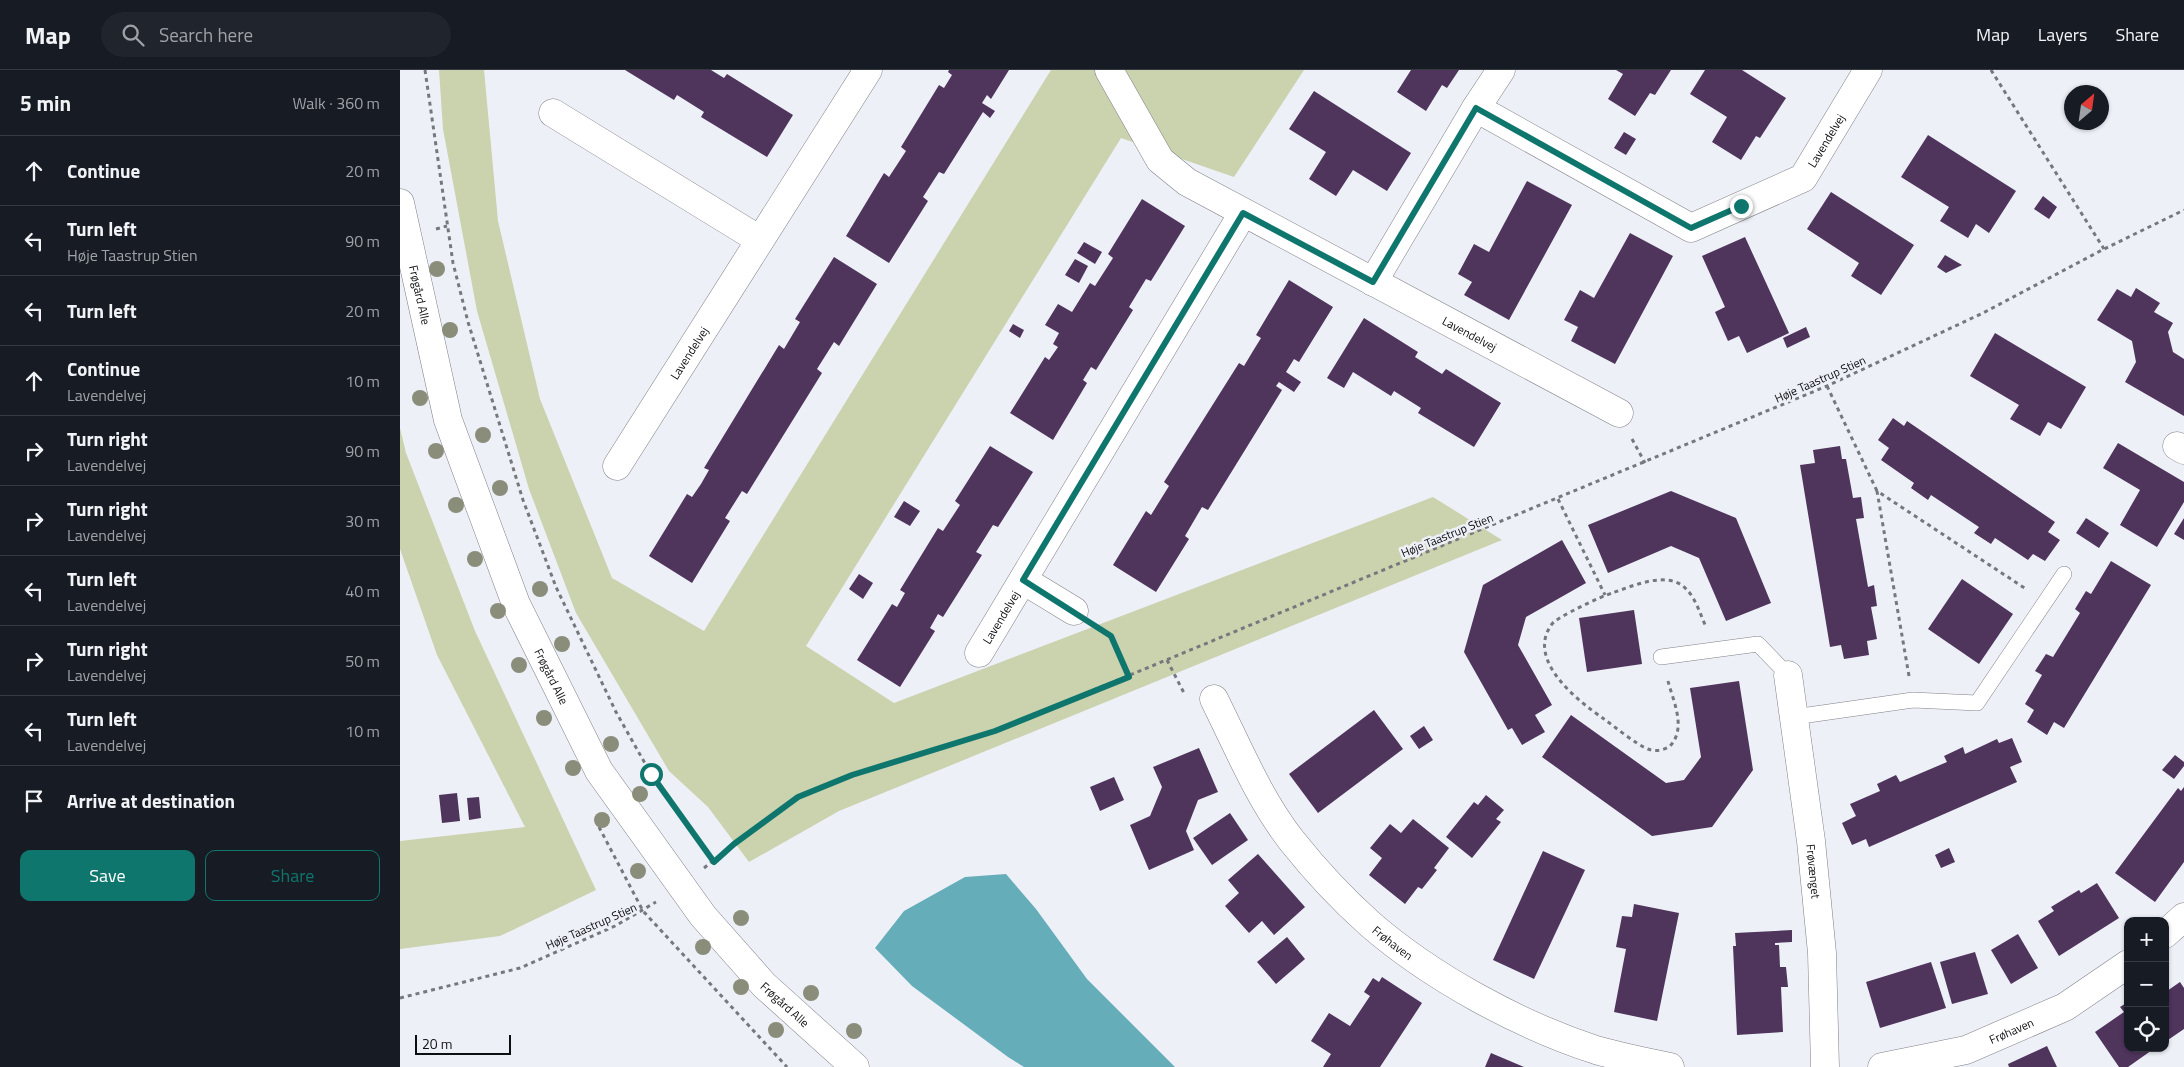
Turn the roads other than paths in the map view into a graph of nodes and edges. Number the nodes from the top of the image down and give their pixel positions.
1 (868, 70) edge
2 (1109, 70) edge
3 (1500, 70) edge
4 (1868, 70) edge
5 (1476, 108) junction
6 (553, 113) dead end
7 (400, 203) edge
8 (1243, 213) junction
9 (403, 237) edge
10 (760, 240) junction
11 (1373, 282) junction
12 (1619, 413) dead end
13 (617, 466) dead end
14 (2064, 574) dead end
15 (1023, 580) junction
16 (1074, 611) road end
17 (979, 653) dead end
18 (1661, 657) road end
19 (1788, 675) joint
20 (1214, 699) dead end
21 (1794, 717) junction
22 (2184, 918) edge
23 (2169, 931) edge
24 (2124, 967) edge
25 (855, 1067) edge
26 (1670, 1067) edge
27 (1824, 1067) edge
28 (1882, 1067) edge

1 - 10 street, Lavendelvej
2 - 8 street, Lavendelvej
3 - 5 street
4 - 5 street, Lavendelvej
5 - 11 street
6 - 10 street
7 - 9 street, Frøgård Alle
8 - 11 street, Lavendelvej
8 - 15 street, Lavendelvej
9 - 25 street, Frøgård Alle
10 - 13 street, Lavendelvej
11 - 12 street, Lavendelvej
14 - 21 lane
15 - 16 street, Lavendelvej
15 - 17 street, Lavendelvej
18 - 19 lane
19 - 21 street, Frøvænget
20 - 26 street, Frøhaven
21 - 27 street, Frøvænget
22 - 23 street
24 - 28 street, Frøhaven

